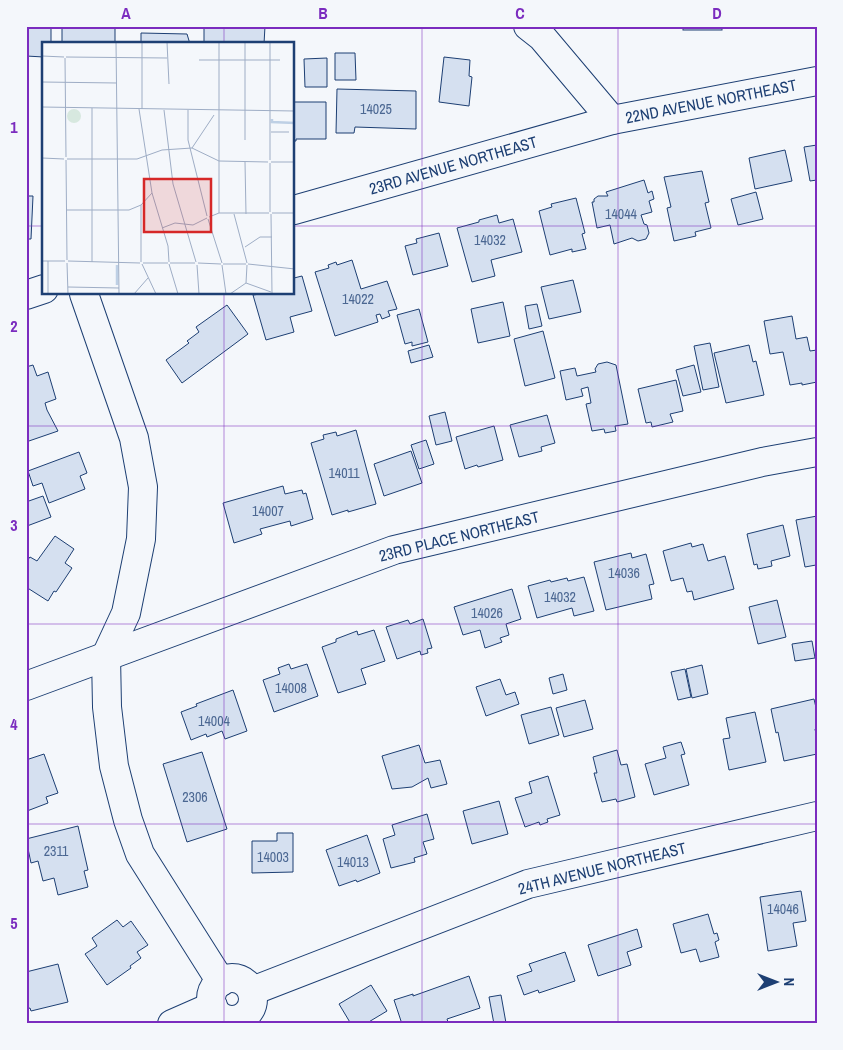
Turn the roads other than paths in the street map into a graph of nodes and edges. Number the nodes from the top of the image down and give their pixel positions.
1 (528, 26) edge
2 (817, 81) edge
3 (612, 120) junction
4 (295, 210) edge
5 (42, 290) edge
6 (26, 295) edge
7 (84, 295) edge
8 (817, 452) edge
9 (106, 656) junction
10 (26, 686) edge
11 (817, 816) edge
12 (252, 991) junction
13 (217, 994) junction
14 (245, 1020) edge
15 (172, 1024) edge

1 - 3 street, 22ND AVENUE NORTHEAST
2 - 3 street, 22ND AVENUE NORTHEAST
3 - 4 street, 23RD AVENUE NORTHEAST
5 - 6 street
7 - 9 street
8 - 9 street, 23RD PLACE NORTHEAST
9 - 10 street, 23RD PLACE NORTHEAST
9 - 13 street
11 - 12 street, 24TH AVENUE NORTHEAST
12 - 13 street
12 - 14 street
13 - 14 street
13 - 15 street

